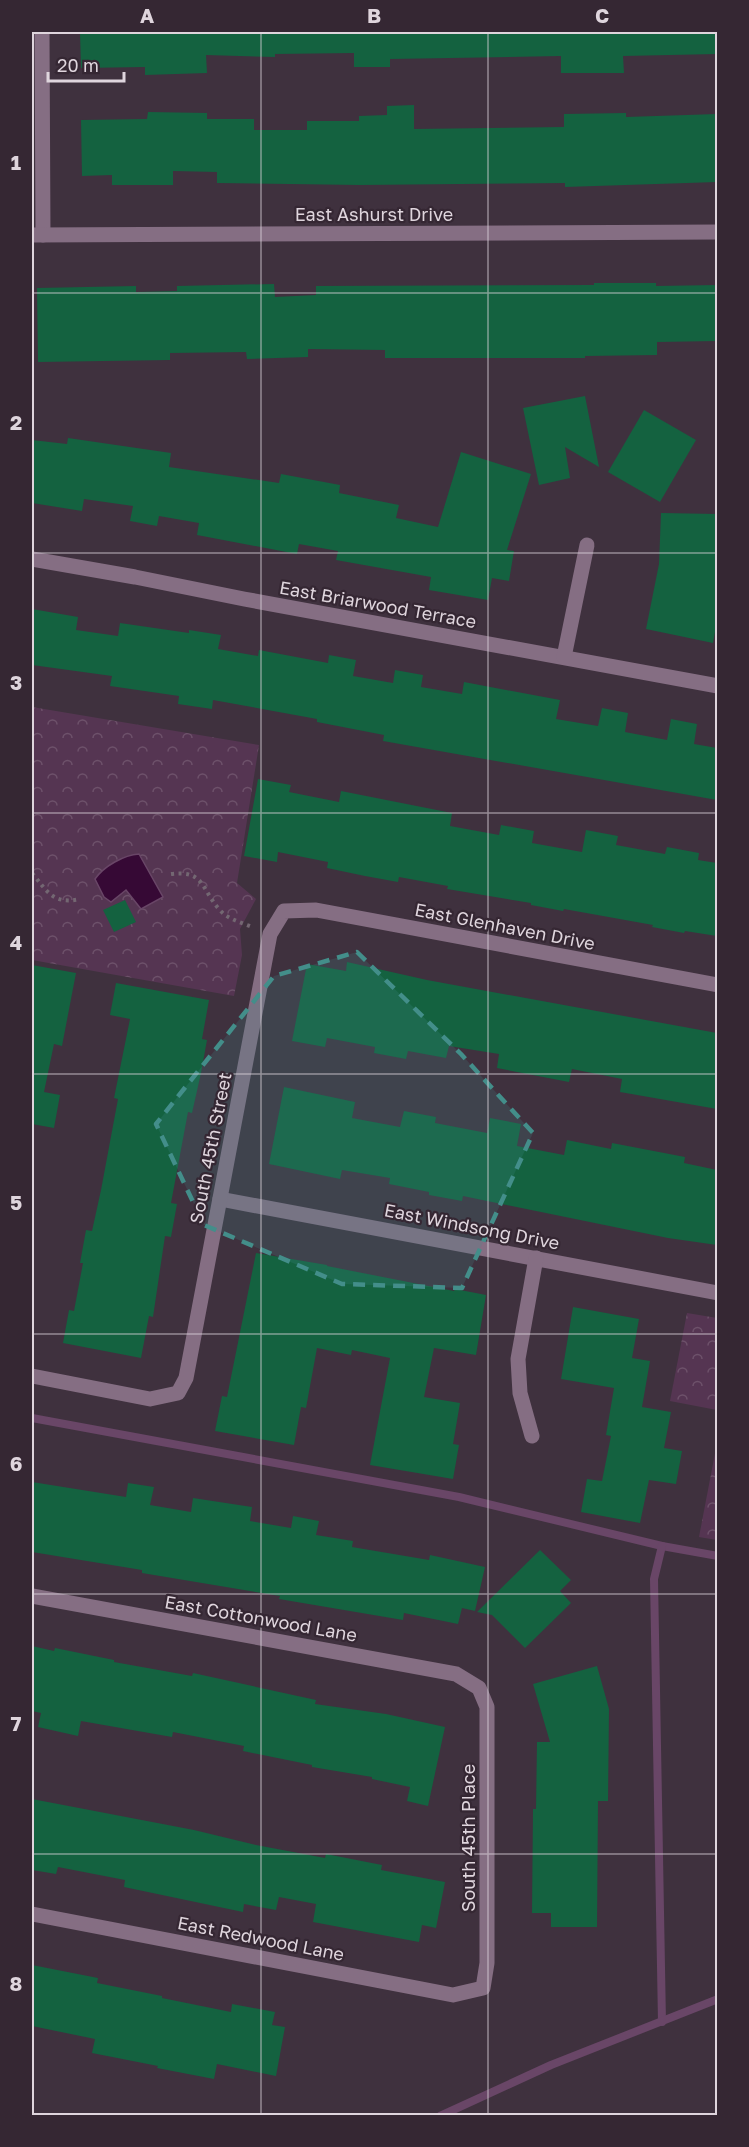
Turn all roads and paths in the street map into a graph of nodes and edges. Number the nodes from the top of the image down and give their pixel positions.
1 (42, 32) edge
2 (717, 232) edge
3 (37, 235) edge
4 (587, 545) dead end
5 (32, 559) edge
6 (564, 657) junction
7 (717, 686) edge
8 (32, 873) edge
9 (171, 874) dead end
10 (80, 899) dead end
11 (284, 911) joint
12 (270, 934) junction
13 (717, 985) edge
14 (220, 1198) junction
15 (536, 1258) junction
16 (717, 1293) edge
17 (32, 1376) edge
18 (532, 1436) dead end
19 (32, 1596) edge
20 (479, 1688) joint
21 (32, 1914) edge
22 (483, 1988) joint

1 - 3 street
2 - 3 street, East Ashurst Drive
4 - 6 street
5 - 6 street, East Briarwood Terrace
6 - 7 street, East Briarwood Terrace
8 - 10 path
9 - 12 path
11 - 12 street, South 45th Street
11 - 13 street, East Glenhaven Drive
12 - 14 street, South 45th Street
14 - 15 street, East Windsong Drive
14 - 17 street, South 45th Street
15 - 16 street, East Windsong Drive
15 - 18 street
19 - 20 street, East Cottonwood Lane
20 - 22 street, South 45th Place
21 - 22 street, East Redwood Lane

